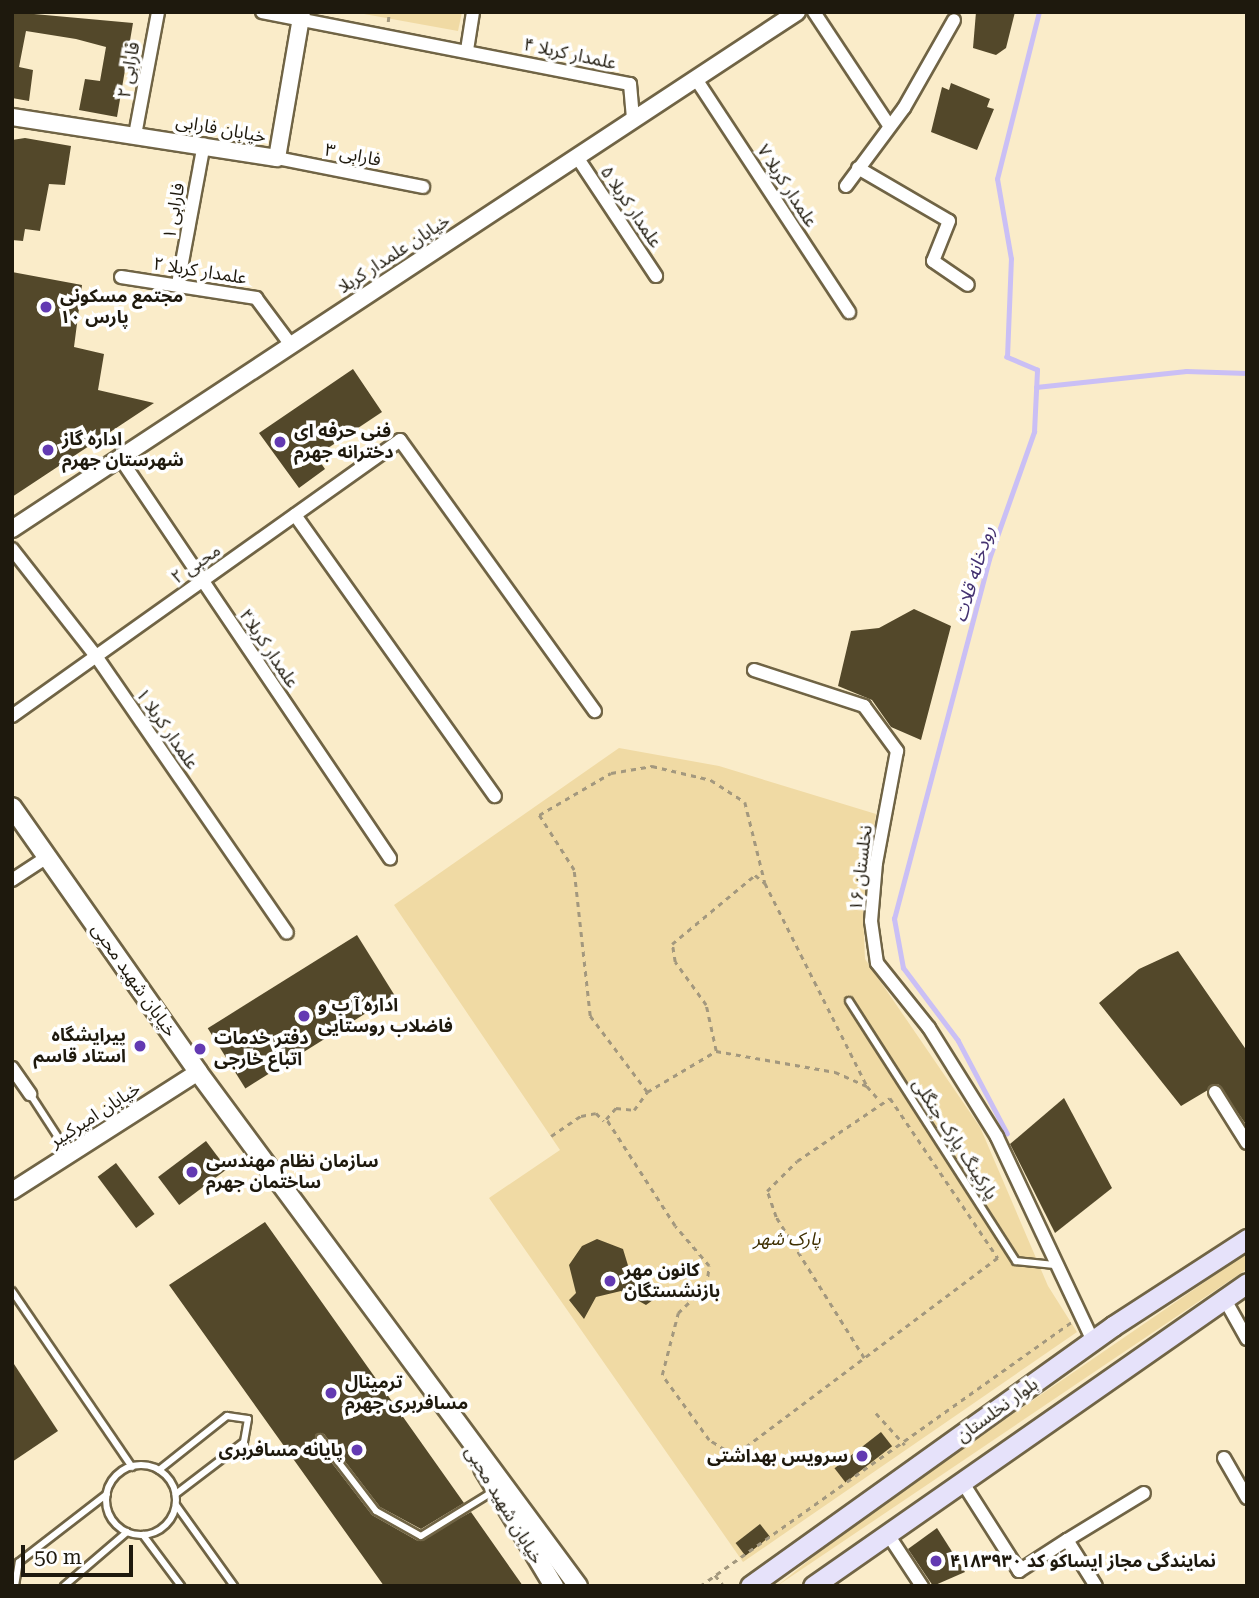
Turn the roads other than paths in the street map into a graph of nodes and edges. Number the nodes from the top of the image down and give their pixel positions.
1 (158, 12) edge
2 (262, 12) edge
3 (474, 12) edge
4 (797, 12) edge
5 (814, 12) edge
6 (302, 17) edge
7 (954, 20) dead end
8 (467, 50) junction
9 (696, 79) junction
10 (12, 117) edge
11 (633, 120) junction
12 (888, 124) junction
13 (135, 135) junction
14 (204, 144) junction
15 (277, 158) junction
16 (577, 158) junction
17 (858, 168) junction
18 (846, 186) dead end
19 (423, 187) dead end
20 (656, 276) dead end
21 (121, 278) dead end
22 (178, 284) junction
23 (968, 285) dead end
24 (849, 312) dead end
25 (291, 345) junction
26 (120, 458) junction
27 (295, 515) junction
28 (12, 529) edge
29 (12, 549) edge
30 (201, 581) junction
31 (96, 656) junction
32 (754, 670) dead end
33 (595, 711) dead end
34 (12, 716) edge
35 (495, 796) dead end
36 (12, 807) edge
37 (47, 857) junction
38 (390, 858) dead end
39 (12, 880) edge
40 (287, 933) dead end
41 (849, 1001) dead end
42 (12, 1068) edge
43 (198, 1072) junction
44 (1215, 1092) dead end
45 (30, 1094) joint
46 (1247, 1143) edge
47 (69, 1154) junction
48 (12, 1191) edge
49 (1247, 1239) edge
50 (1054, 1265) junction
51 (1247, 1283) edge
52 (12, 1291) edge
53 (1224, 1298) junction
54 (1247, 1339) edge
55 (1093, 1341) junction
56 (455, 1423) junction
57 (320, 1438) dead end
58 (1224, 1458) dead end
59 (132, 1467) junction
60 (159, 1470) junction
61 (961, 1480) junction
62 (496, 1490) junction
63 (1144, 1493) dead end
64 (107, 1494) junction
65 (176, 1494) junction
66 (1247, 1498) edge
67 (176, 1505) junction
68 (127, 1532) junction
69 (887, 1533) junction
70 (143, 1535) junction
71 (1068, 1541) junction
72 (15, 1586) edge
73 (64, 1586) edge
74 (181, 1586) edge
75 (234, 1586) edge
76 (554, 1586) edge
77 (578, 1586) edge
78 (750, 1586) edge
79 (813, 1586) edge
80 (922, 1586) edge
81 (1096, 1586) edge

1 - 13 street, فارابی ۲
2 - 6 street
3 - 8 street
4 - 9 street, خیابان علمدار کربلا
5 - 12 street
6 - 8 street
6 - 15 street, خیابان فارابی
7 - 12 street
8 - 11 street, علمدار کربلا ۴
9 - 11 street, خیابان علمدار کربلا
9 - 24 street, علمدار کربلا ۷
10 - 13 street, خیابان فارابی
11 - 16 street, خیابان علمدار کربلا
12 - 17 street
13 - 14 street, خیابان فارابی
14 - 15 street, خیابان فارابی
14 - 22 street, فارابی ۱
15 - 19 street, فارابی ۳
16 - 20 street, علمدار کربلا ۵
16 - 25 street, خیابان علمدار کربلا
17 - 18 street
17 - 23 street
21 - 22 street, علمدار کربلا ۲
22 - 25 street, علمدار کربلا ۲
25 - 26 street, خیابان علمدار کربلا
26 - 28 street, خیابان علمدار کربلا
26 - 30 street, علمدار کربلا۳
27 - 30 street, محبی ۲
27 - 33 street, محبی ۲
27 - 35 street
29 - 31 street, علمدار کربلا ۱
30 - 31 street, محبی ۲
30 - 38 street, علمدار کربلا۳
31 - 34 street, محبی ۲
31 - 40 street, علمدار کربلا ۱
32 - 50 street, نخلستان ۱۶
36 - 37 main road, خیابان شهید محبی
37 - 39 street
37 - 43 main road, خیابان شهید محبی
41 - 50 lane, پارکینگ پارک جنگلی
42 - 45 street
43 - 47 street, خیابان امیرکبیر
43 - 56 main road, خیابان شهید محبی
44 - 46 street
45 - 47 lane
47 - 48 street, خیابان امیرکبیر
49 - 55 main road, بلوار نخلستان
50 - 55 street, نخلستان ۱۶
51 - 53 main road, بلوار نخلستان
52 - 59 lane
53 - 54 street
53 - 61 main road, بلوار نخلستان
55 - 78 main road, بلوار نخلستان
56 - 62 main road, خیابان شهید محبی
56 - 77 main road, خیابان شهید محبی
57 - 62 lane
58 - 66 street
59 - 60 lane
59 - 64 lane
60 - 65 lane
60 - 65 lane
61 - 69 main road, بلوار نخلستان
61 - 71 street
62 - 76 main road, خیابان شهید محبی
63 - 71 street
64 - 68 lane
64 - 72 lane
65 - 67 lane
67 - 70 lane
67 - 75 lane
68 - 70 lane
68 - 73 lane
69 - 79 main road, بلوار نخلستان
69 - 80 street
70 - 74 lane
71 - 81 street

